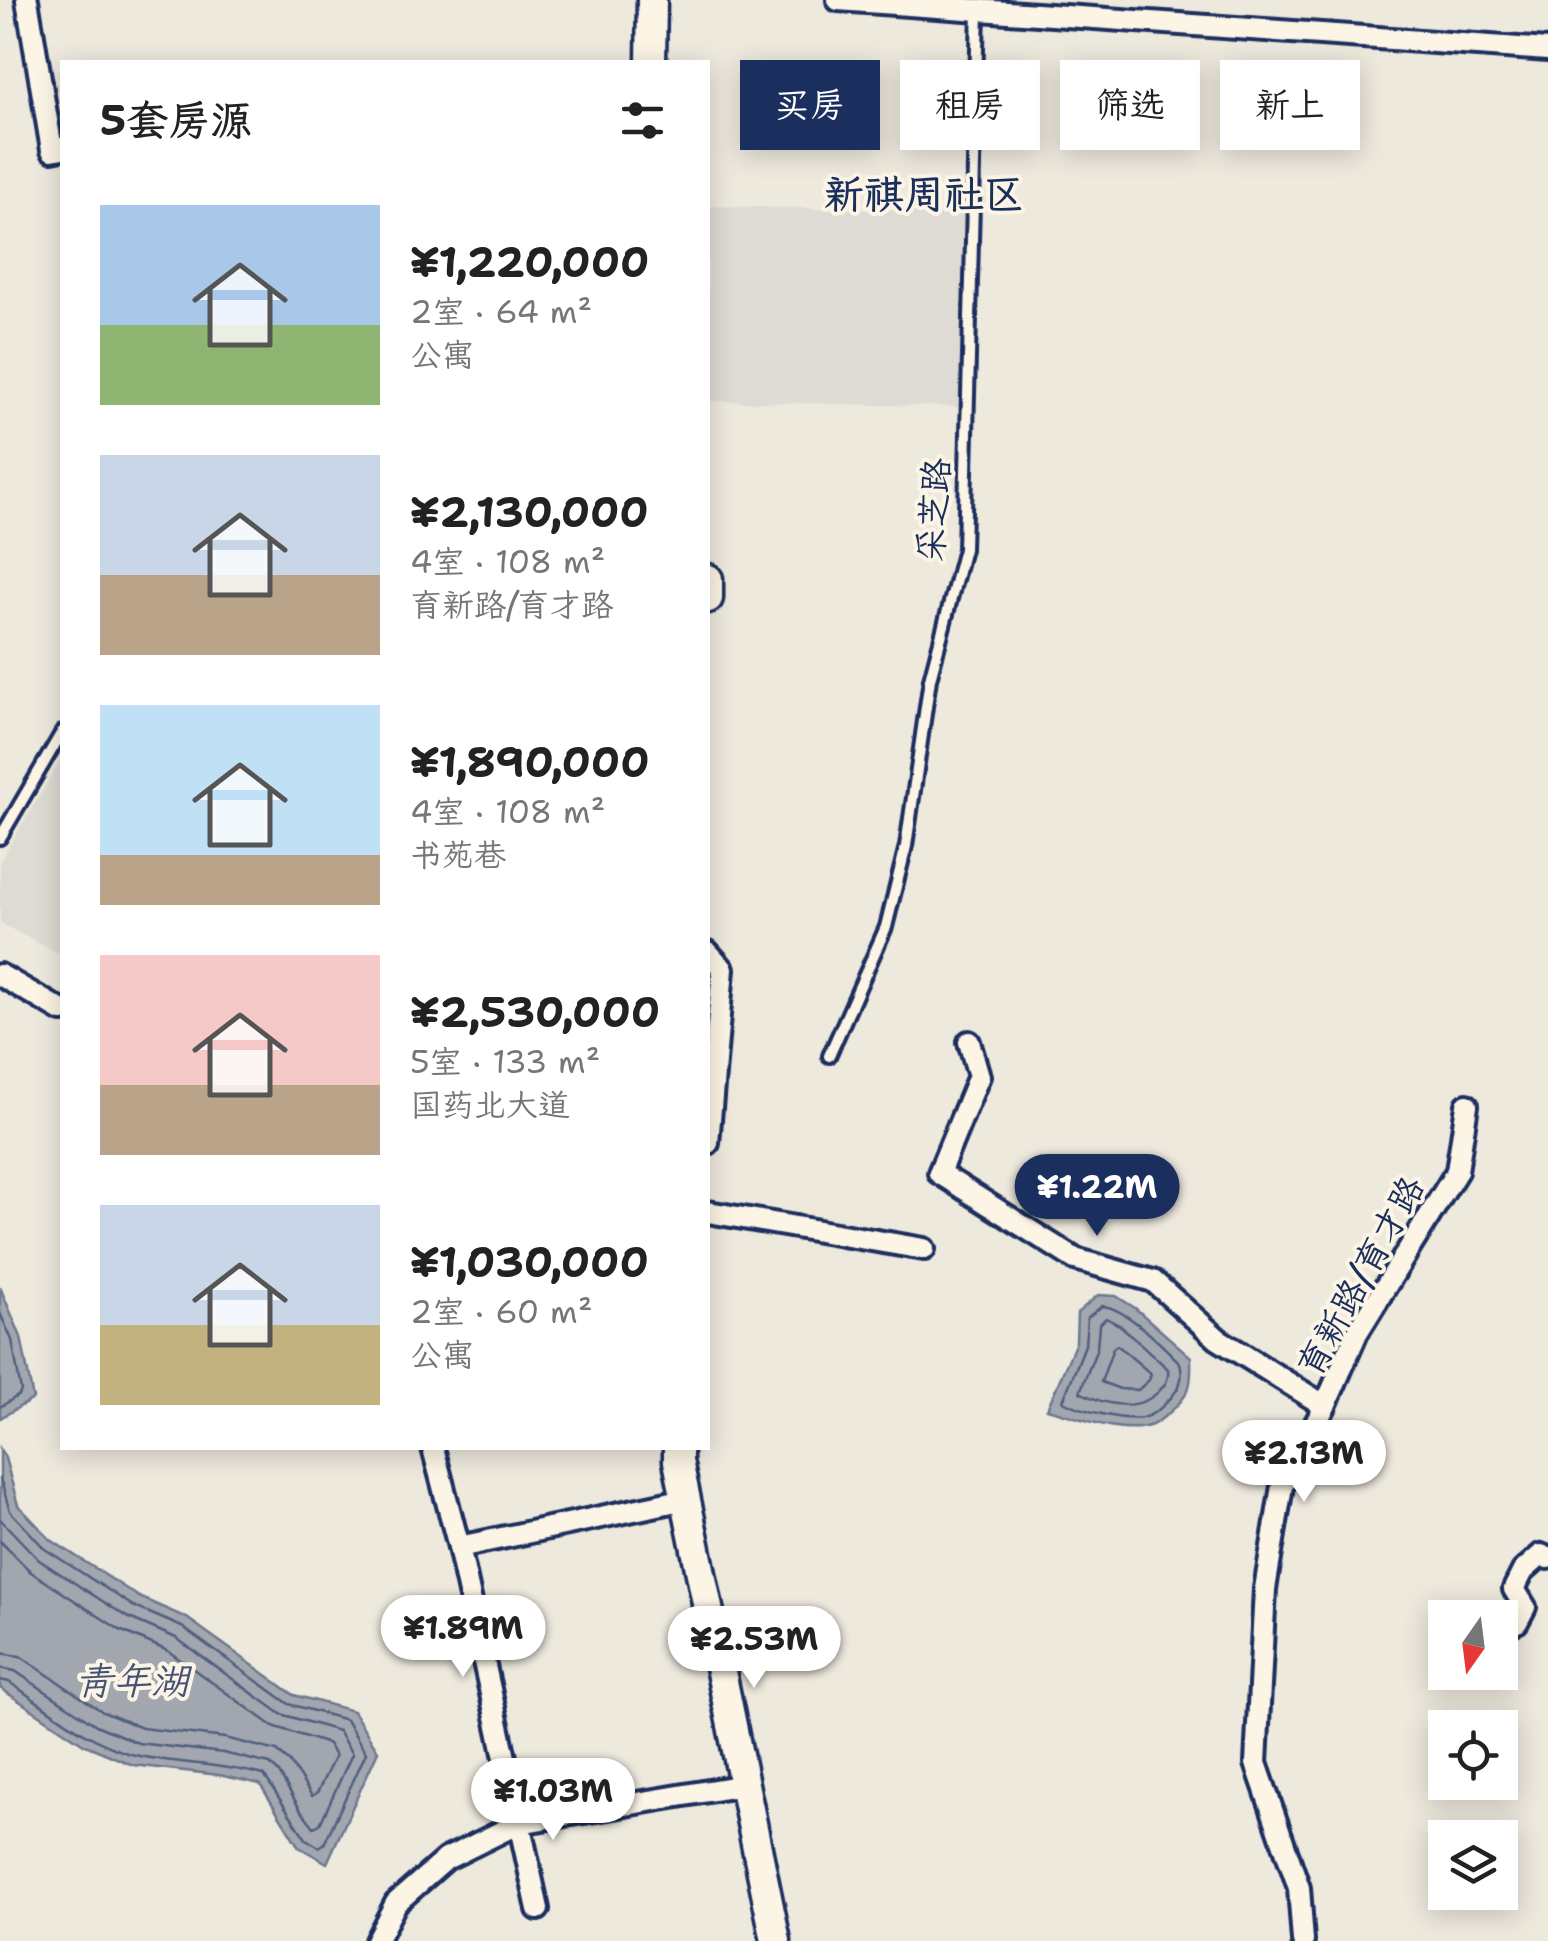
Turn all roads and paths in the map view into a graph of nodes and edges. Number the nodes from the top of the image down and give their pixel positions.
1 (27, 0) edge
2 (652, 0) edge
3 (838, 0) edge
4 (978, 10) junction
5 (1548, 50) edge
6 (651, 60) edge
7 (57, 149) edge
8 (60, 735) edge
9 (0, 838) edge
10 (710, 954) edge
11 (0, 975) edge
12 (60, 1010) edge
13 (969, 1042) dead end
14 (829, 1056) dead end
15 (1467, 1105) dead end
16 (710, 1120) edge
17 (710, 1212) edge
18 (924, 1249) dead end
19 (1324, 1406) junction
20 (434, 1450) edge
21 (678, 1450) edge
22 (686, 1499) junction
23 (459, 1547) junction
24 (1548, 1558) edge
25 (1518, 1620) edge
26 (744, 1785) junction
27 (519, 1823) junction
28 (538, 1909) dead end
29 (376, 1941) edge
30 (776, 1941) edge
31 (1303, 1941) edge

1 - 7 street
2 - 6 main road
3 - 4 street
4 - 5 street
4 - 14 lane, 采芝路
8 - 9 lane
10 - 16 street
11 - 12 street
13 - 19 street
15 - 19 street, 育新路/育才路
17 - 18 street
19 - 31 street, 育新路/育才路
20 - 23 street
21 - 22 main road
22 - 23 street
22 - 26 main road
23 - 27 street
24 - 25 street
26 - 27 street
26 - 30 main road
27 - 28 street
27 - 29 street

